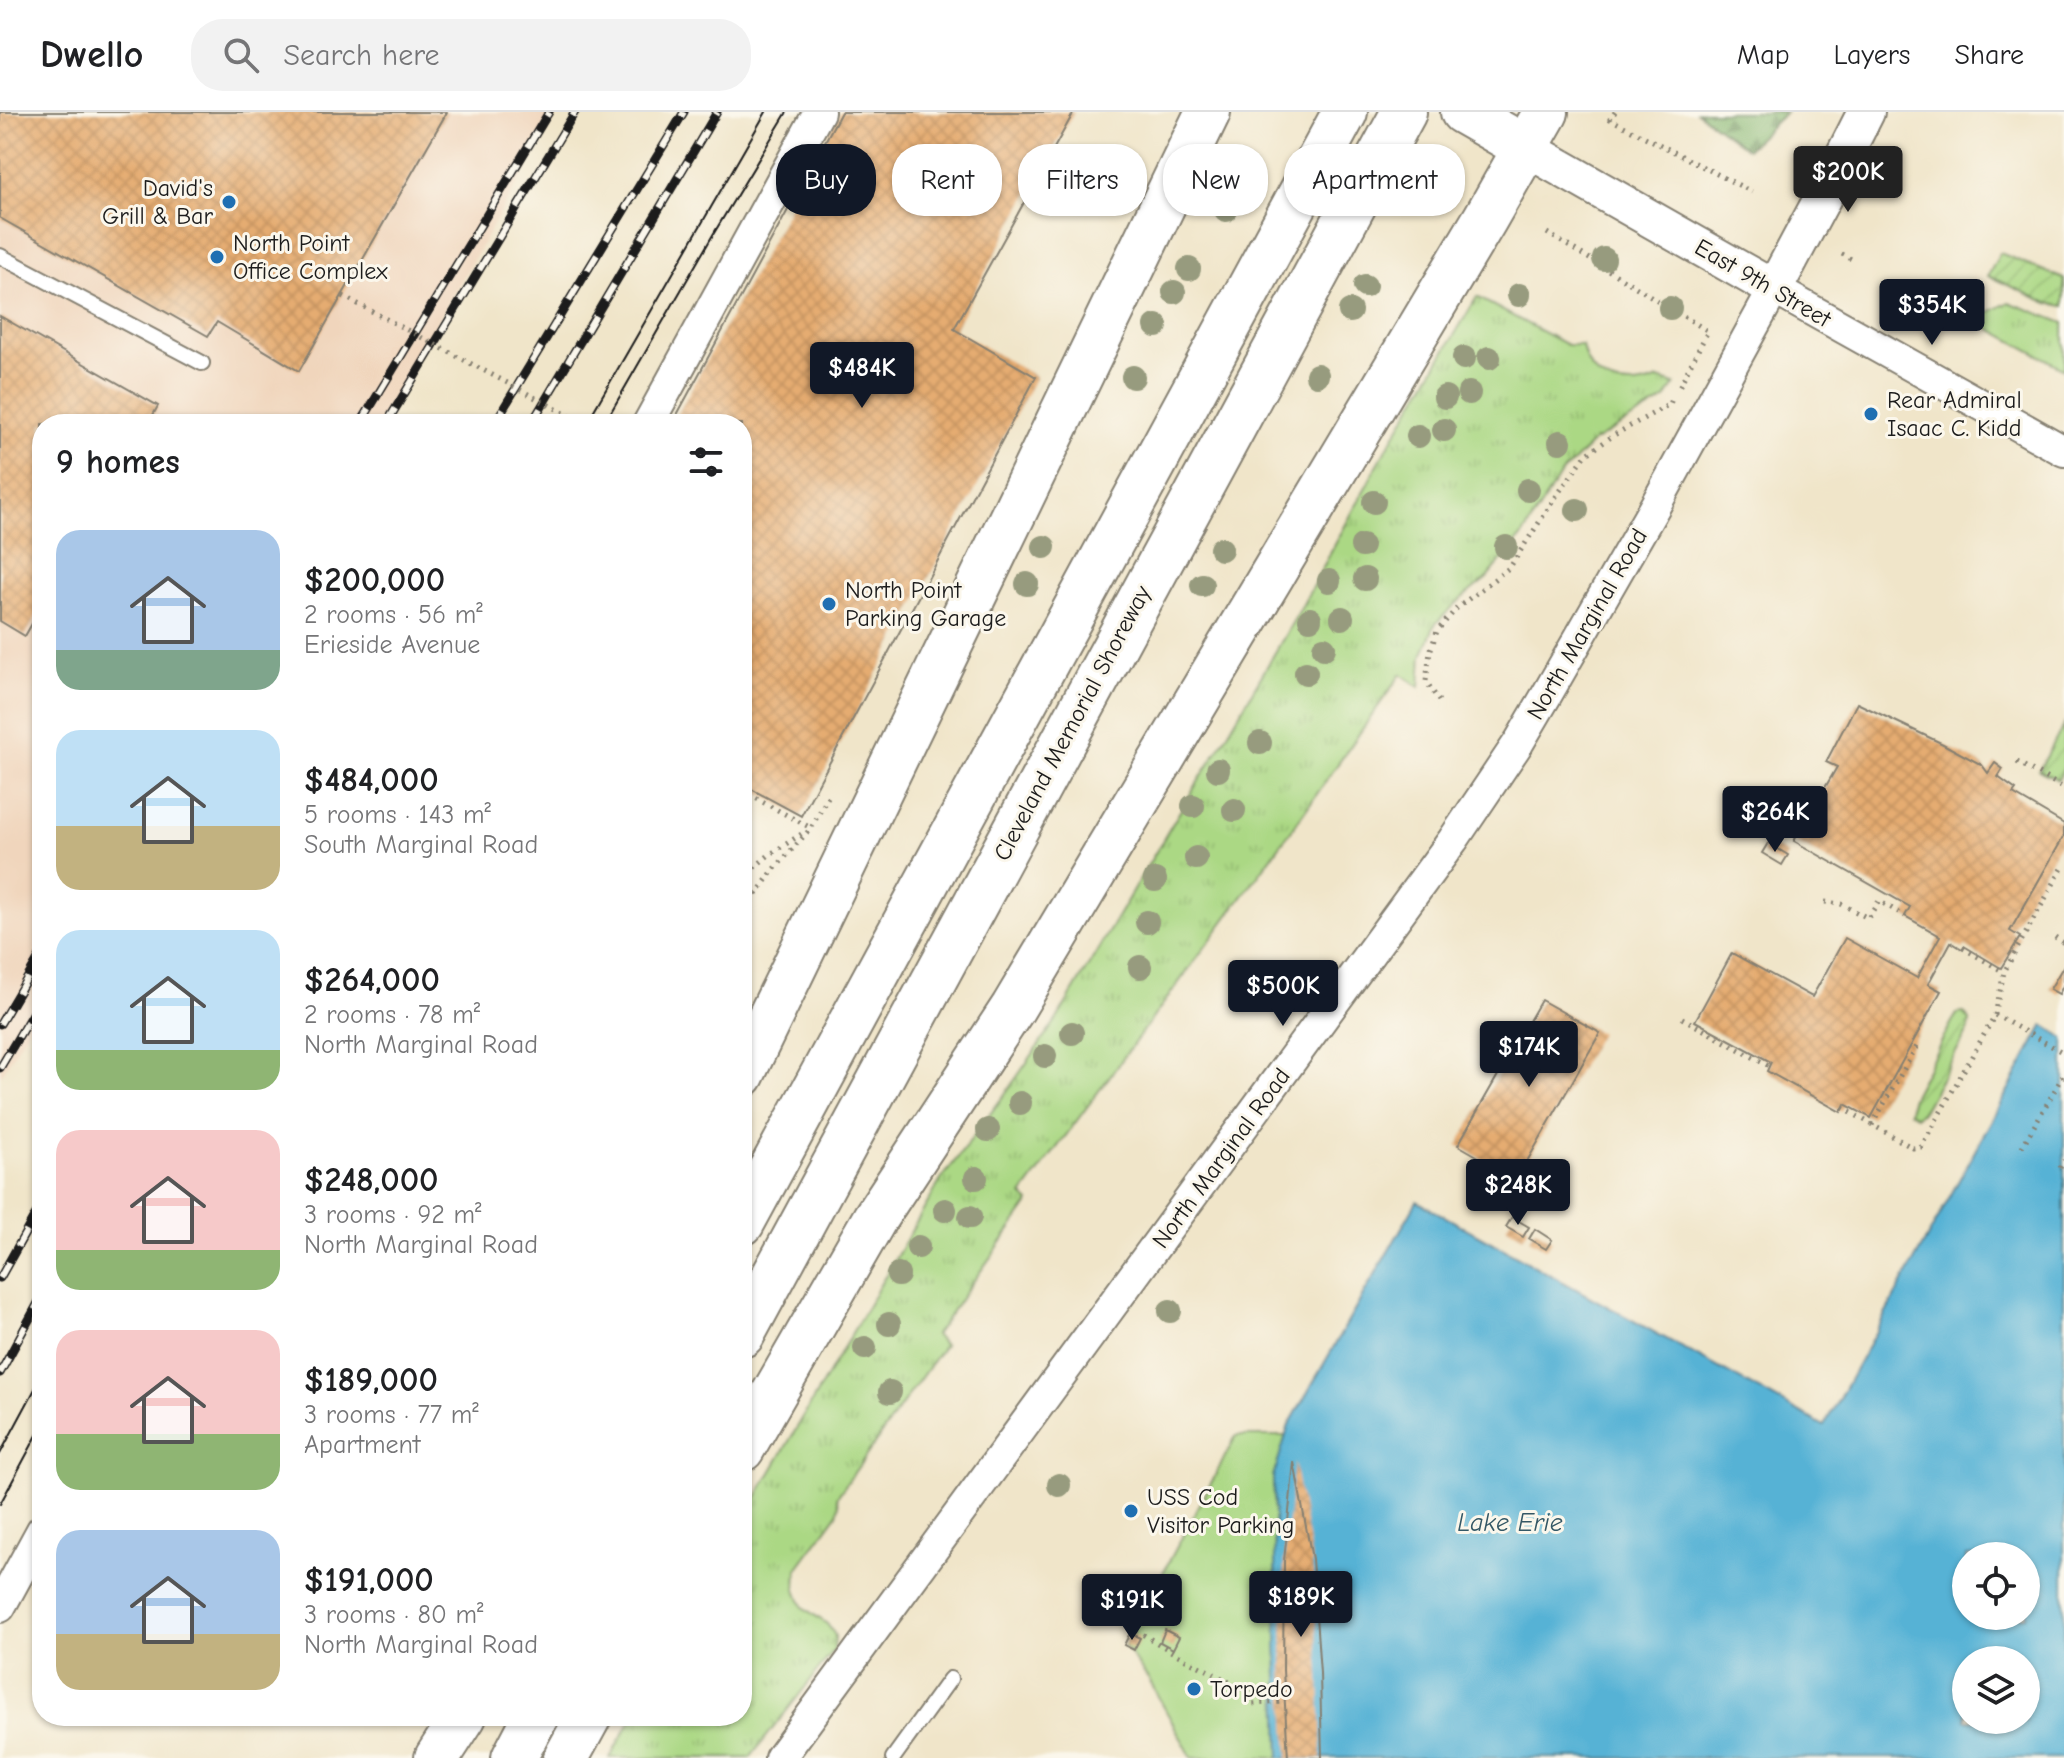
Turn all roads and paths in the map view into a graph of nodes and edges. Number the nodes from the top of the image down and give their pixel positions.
1 (819, 112) edge
2 (1208, 112) edge
3 (1345, 112) edge
4 (1404, 112) edge
5 (1463, 112) edge
6 (1615, 112) edge
7 (1866, 112) edge
8 (1536, 130) edge
9 (1752, 192) dead end
10 (1547, 233) dead end
11 (1842, 254) dead end
12 (0, 256) edge
13 (1853, 260) dead end
14 (1774, 289) junction
15 (343, 296) dead end
16 (202, 363) dead end
17 (566, 414) edge
18 (653, 414) edge
19 (2064, 451) edge
20 (1439, 701) dead end
21 (2017, 762) dead end
22 (2064, 787) edge
23 (752, 796) edge
24 (811, 828) junction
25 (2064, 865) edge
26 (752, 869) edge
27 (752, 900) edge
28 (1825, 902) dead end
29 (1905, 916) dead end
30 (2055, 937) dead end
31 (2064, 943) edge
32 (1963, 948) dead end
33 (2004, 972) junction
34 (1995, 1015) junction
35 (1682, 1018) dead end
36 (2044, 1042) dead end
37 (1917, 1046) dead end
38 (2064, 1053) edge
39 (752, 1054) edge
40 (1769, 1066) dead end
41 (2064, 1074) edge
42 (1843, 1108) dead end
43 (1872, 1125) junction
44 (2022, 1147) dead end
45 (2064, 1160) edge
46 (2060, 1168) dead end
47 (752, 1205) edge
48 (752, 1317) edge
49 (752, 1432) edge
50 (32, 1548) edge
51 (1086, 1591) dead end
52 (0, 1607) edge
53 (950, 1679) dead end
54 (1285, 1702) dead end
55 (423, 1726) edge
56 (458, 1726) edge
57 (531, 1726) edge
58 (584, 1726) edge
59 (409, 1758) edge
60 (437, 1758) edge
61 (514, 1758) edge
62 (566, 1758) edge
63 (780, 1758) edge
64 (893, 1758) edge

1 - 18 street
2 - 39 main road
3 - 47 main road
4 - 48 main road, Cleveland Memorial Shoreway
5 - 8 main road, East 9th Street
6 - 9 path
7 - 14 street
8 - 14 street, East 9th Street
8 - 49 main road
10 - 20 path
11 - 13 path
12 - 16 lane
14 - 19 street, East 9th Street
14 - 63 street, North Marginal Road
15 - 17 path, bridge
21 - 22 path
23 - 24 path
24 - 26 path
24 - 27 path
25 - 33 path
28 - 29 path
30 - 31 path
32 - 33 path
33 - 34 path
34 - 38 path
34 - 43 path
35 - 40 path
36 - 38 path
37 - 43 path
41 - 44 path
42 - 43 path
45 - 46 path
50 - 52 street
51 - 54 path
53 - 64 lane
55 - 59 main road
56 - 60 main road
57 - 61 main road
58 - 62 main road

